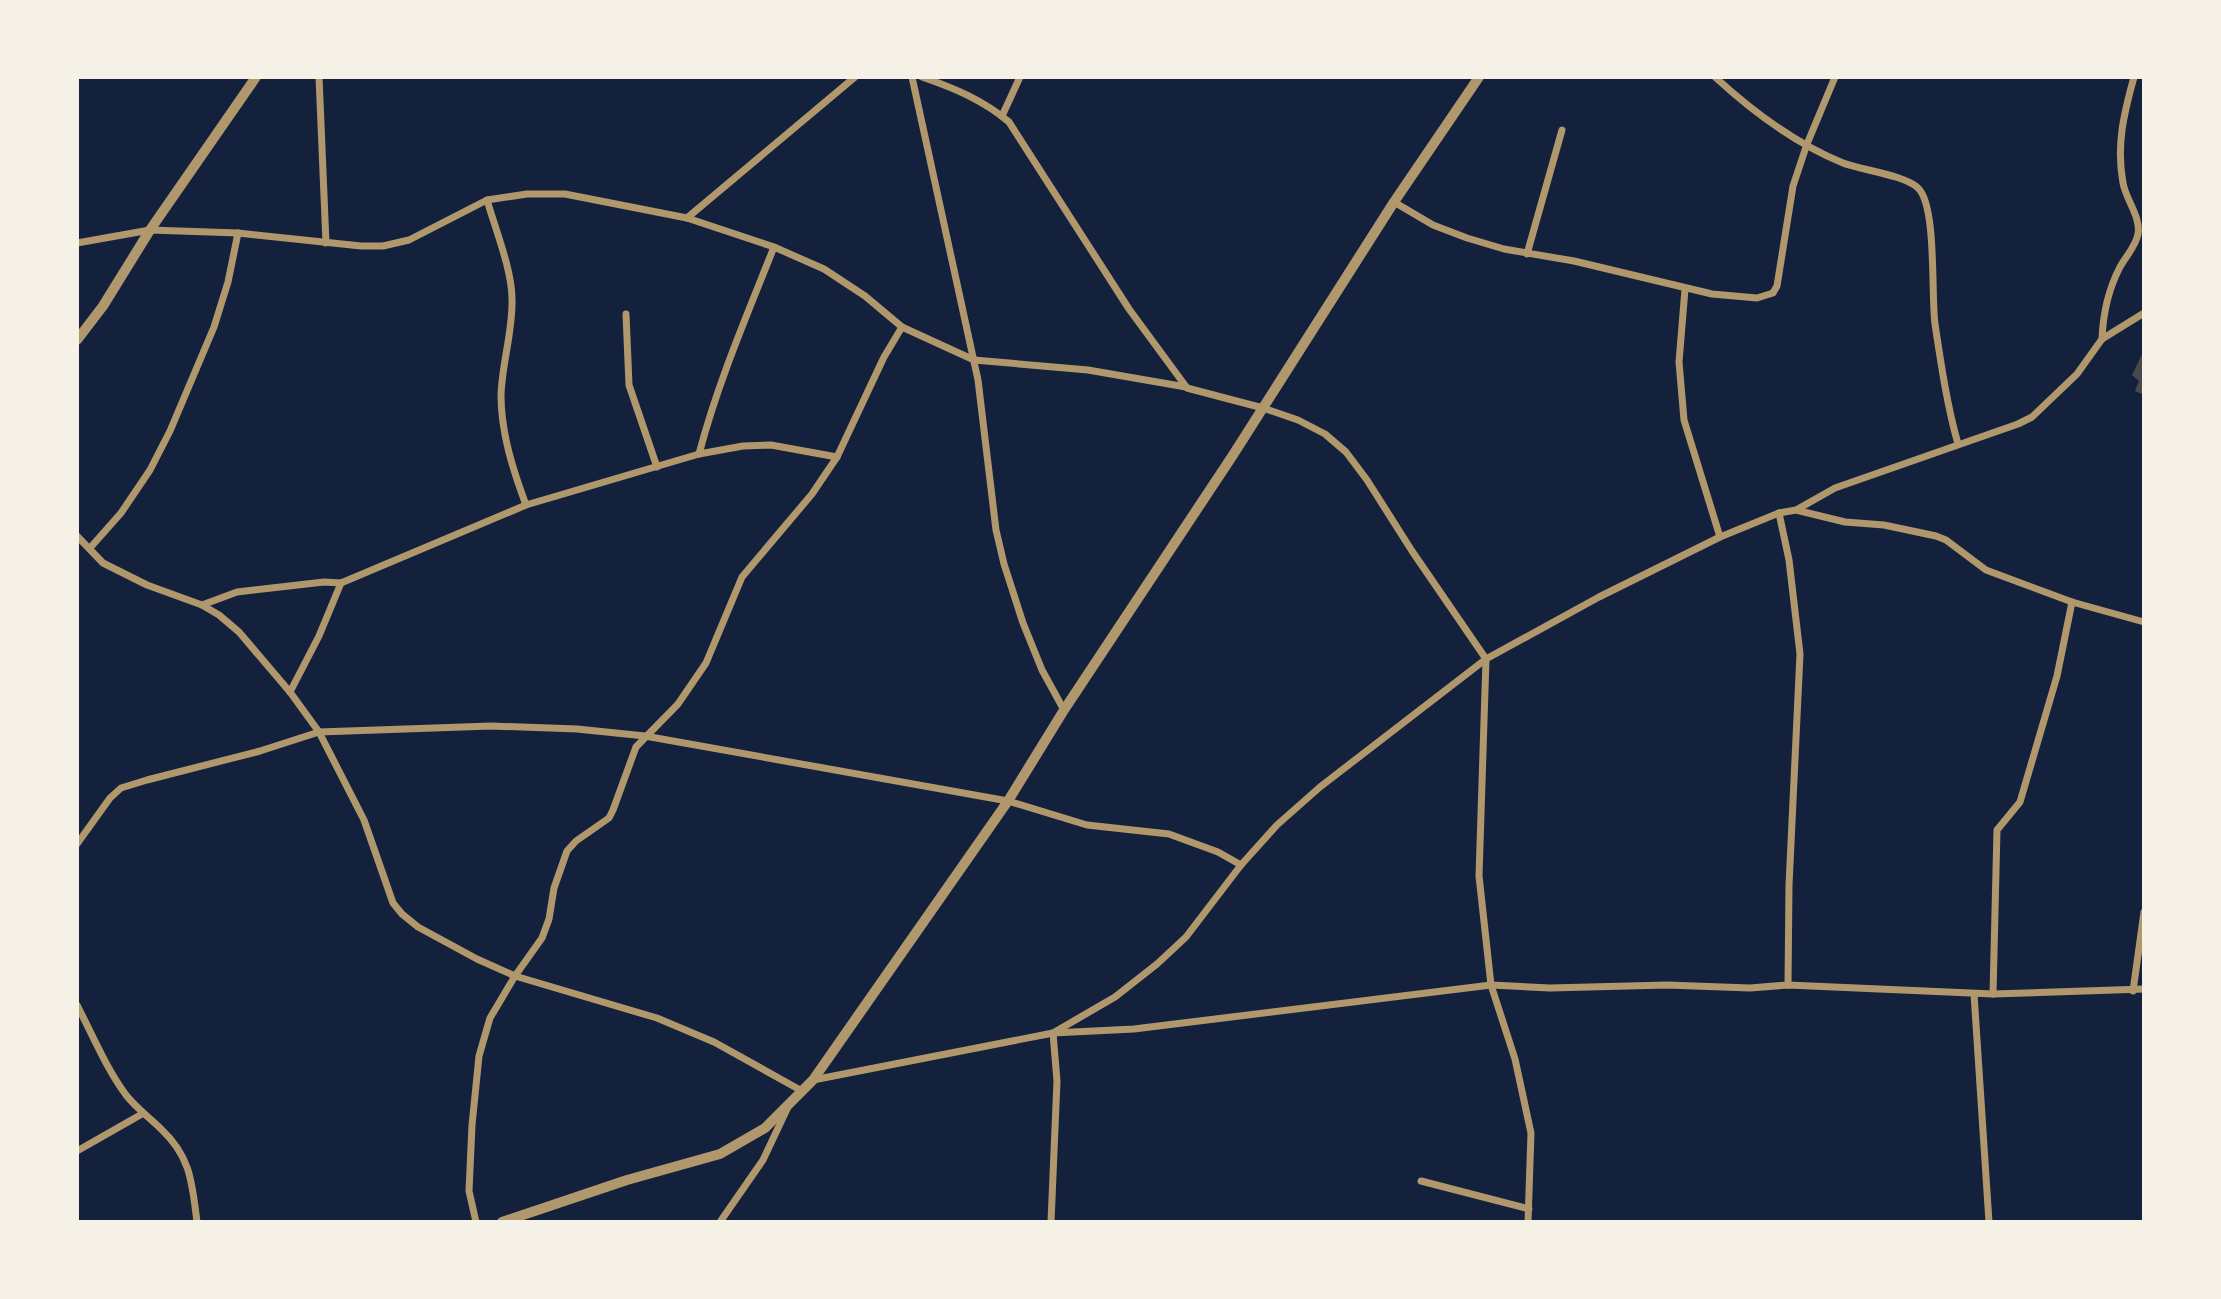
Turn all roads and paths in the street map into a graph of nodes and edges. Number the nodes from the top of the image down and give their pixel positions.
1 (256, 77) edge
2 (319, 77) edge
3 (855, 77) edge
4 (912, 77) edge
5 (922, 77) edge
6 (1020, 77) edge
7 (1479, 77) edge
8 (1715, 77) edge
9 (1835, 77) edge
10 (2134, 77) edge
11 (1002, 116) junction
12 (1562, 130) dead end
13 (1807, 144) junction
14 (487, 200) junction
15 (1394, 202) junction
16 (687, 218) junction
17 (150, 230) junction
18 (238, 233) junction
19 (77, 243) edge
20 (326, 243) junction
21 (775, 247) junction
22 (1527, 254) junction
23 (1685, 289) junction
24 (2144, 313) edge
25 (626, 314) dead end
26 (902, 327) junction
27 (2102, 339) junction
28 (77, 340) edge
29 (974, 360) junction
30 (1187, 388) junction
31 (1263, 408) junction
32 (1958, 444) junction
33 (699, 454) junction
34 (837, 457) junction
35 (657, 467) junction
36 (526, 505) junction
37 (1796, 510) junction
38 (1779, 513) junction
39 (77, 536) edge
40 (1720, 537) junction
41 (90, 548) junction
42 (341, 583) junction
43 (2072, 602) junction
44 (202, 605) junction
45 (2144, 622) edge
46 (1486, 659) junction
47 (290, 692) junction
48 (1064, 710) junction
49 (319, 732) junction
50 (645, 736) junction
51 (1008, 801) junction
52 (77, 844) edge
53 (1241, 865) junction
54 (2144, 912) edge
55 (515, 976) junction
56 (1491, 985) junction
57 (1788, 985) junction
58 (2144, 989) edge
59 (2133, 991) junction
60 (1974, 994) junction
61 (1993, 994) junction
62 (77, 1004) edge
63 (1053, 1033) junction
64 (813, 1080) junction
65 (802, 1091) junction
66 (789, 1105) junction
67 (142, 1114) junction
68 (77, 1151) edge
69 (1422, 1181) dead end
70 (1529, 1209) junction
71 (197, 1222) edge
72 (476, 1222) edge
73 (502, 1222) edge
74 (720, 1222) edge
75 (1051, 1222) edge
76 (1528, 1222) edge
77 (1989, 1222) edge

1 - 17 street
2 - 20 street
3 - 16 street
4 - 29 street
5 - 11 street
6 - 11 street
7 - 15 street
8 - 13 street
9 - 13 street
10 - 27 street
11 - 30 street
12 - 22 street
13 - 23 street
13 - 32 street
14 - 16 street
14 - 20 street
14 - 36 street
15 - 22 street
15 - 31 street
16 - 21 street
17 - 18 street
17 - 19 street
17 - 28 street
18 - 20 street
18 - 41 street
21 - 26 street
21 - 33 street
22 - 23 street
23 - 40 street
24 - 27 street
25 - 35 street
26 - 29 street
26 - 34 street
27 - 32 street
29 - 30 street
29 - 48 street
30 - 31 street
31 - 46 street
31 - 48 street
32 - 37 street
33 - 34 street
33 - 35 street
34 - 50 street
35 - 36 street
36 - 42 street
37 - 38 street
37 - 43 street
38 - 40 street
38 - 57 street
39 - 41 street
40 - 46 street
41 - 44 street
42 - 44 street
42 - 47 street
43 - 45 street
43 - 61 street
44 - 47 street
46 - 53 street
46 - 56 street
47 - 49 street
48 - 51 street
49 - 50 street
49 - 52 street
49 - 55 street
50 - 51 street
50 - 55 street
51 - 53 street
51 - 64 street
53 - 63 street
54 - 59 street
55 - 65 street
55 - 72 street
56 - 57 street
56 - 63 street
56 - 70 street
57 - 60 street
58 - 59 street
59 - 61 street
60 - 61 street
60 - 77 street
62 - 67 street
63 - 64 street
63 - 75 street
64 - 65 street
65 - 66 street
66 - 73 street
66 - 74 street
67 - 68 street
67 - 71 street
69 - 70 street
70 - 76 street

